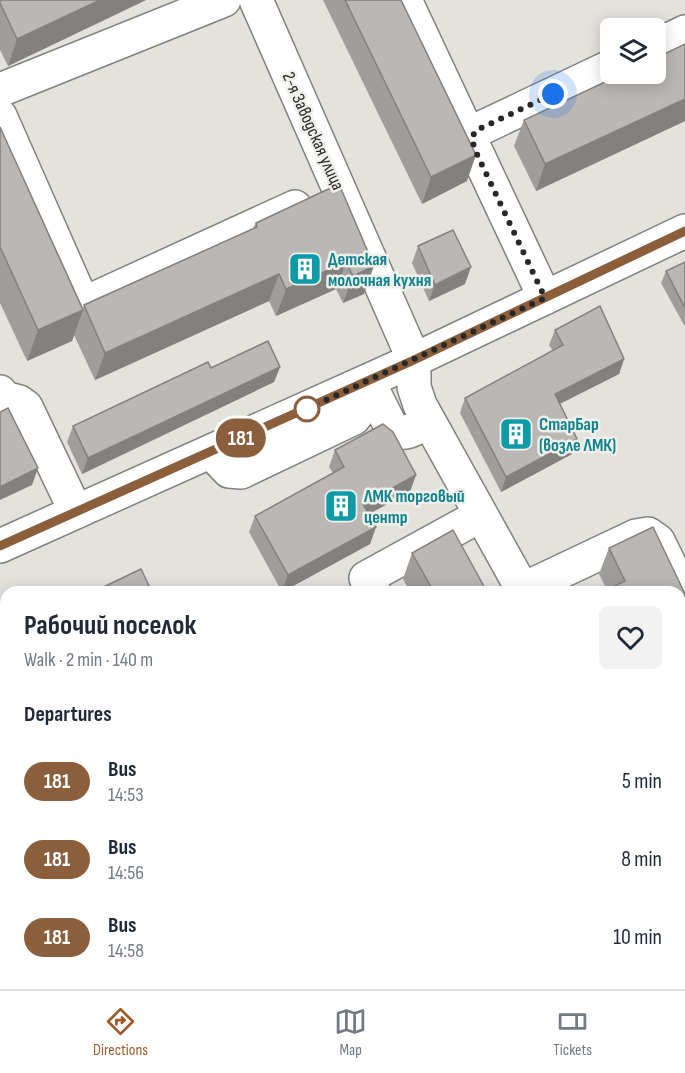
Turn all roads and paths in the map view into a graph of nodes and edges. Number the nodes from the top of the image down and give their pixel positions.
1 (224, 0) edge
2 (256, 0) edge
3 (405, 0) edge
4 (685, 32) edge
5 (666, 41) edge
6 (600, 72) edge
7 (0, 90) edge
8 (0, 116) edge
9 (475, 150) junction
10 (338, 187) junction
11 (685, 231) edge
12 (545, 298) junction
13 (414, 360) junction
14 (363, 383) junction
15 (0, 392) edge
16 (428, 422) junction
17 (76, 512) junction
18 (481, 515) junction
19 (0, 546) edge
20 (371, 586) edge
21 (520, 586) edge
22 (533, 586) edge
23 (680, 586) edge

1 - 7 street
2 - 10 street, 2-я Заводская улица
3 - 9 street
4 - 5 street
6 - 9 street
8 - 10 street
9 - 12 street
10 - 13 street, 2-я Заводская улица
11 - 12 street
12 - 13 street
13 - 14 street
13 - 16 street
14 - 16 street
14 - 17 street
15 - 17 street
16 - 18 street
17 - 19 street
18 - 20 street
18 - 21 street
22 - 23 street

